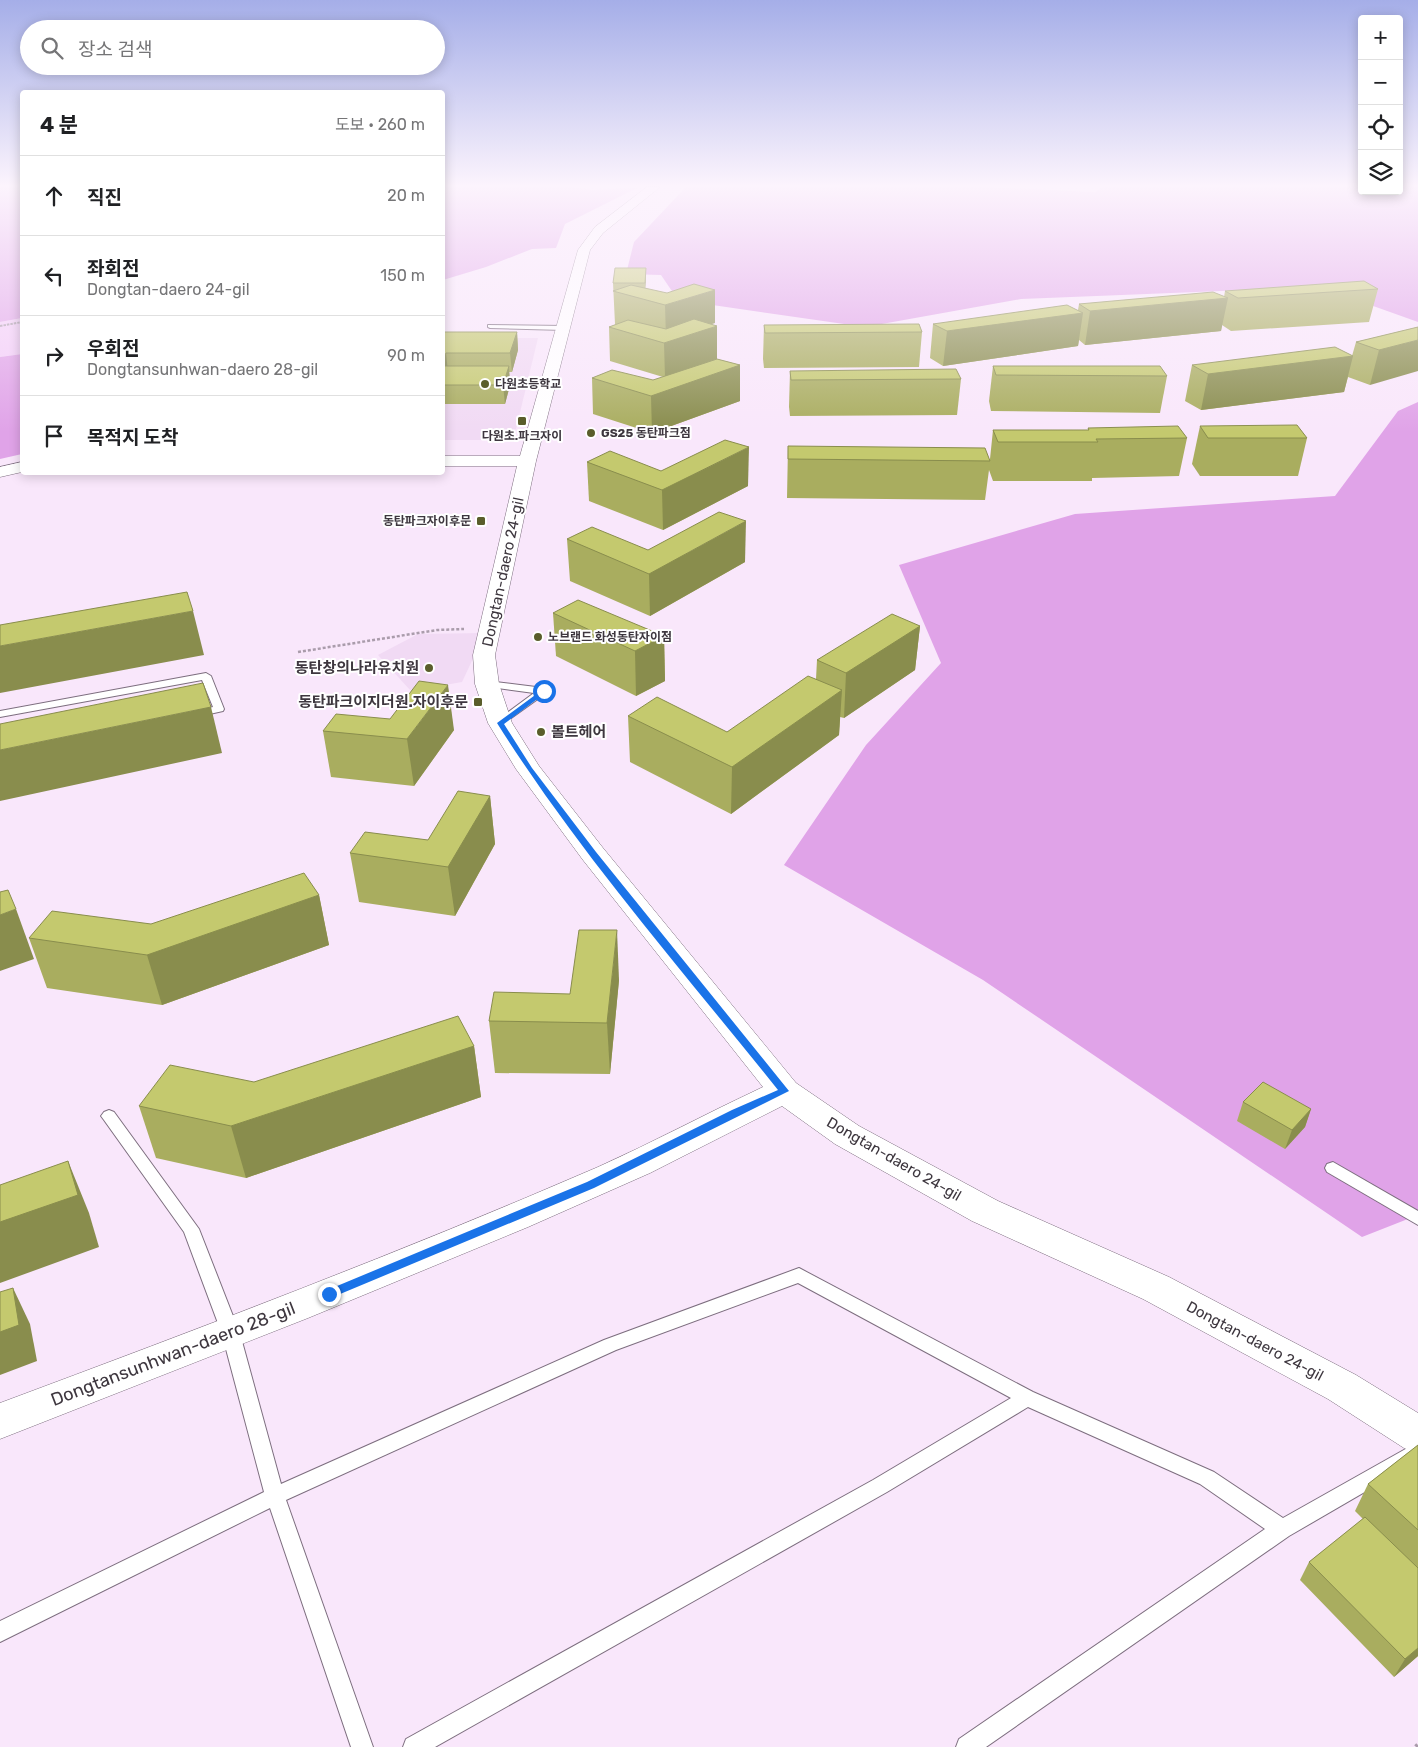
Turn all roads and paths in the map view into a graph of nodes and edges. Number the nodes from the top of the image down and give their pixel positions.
1 (579, 269) edge
2 (20, 322) edge
3 (0, 326) edge
4 (490, 326) dead end
5 (564, 328) junction
6 (445, 461) edge
7 (527, 461) junction
8 (20, 467) edge
9 (0, 472) edge
10 (490, 629) junction
11 (298, 652) dead end
12 (487, 684) junction
13 (0, 714) edge
14 (182, 717) edge
15 (500, 723) junction
16 (784, 1091) junction
17 (109, 1116) dead end
18 (1333, 1168) dead end
19 (1418, 1219) edge
20 (230, 1334) junction
21 (1027, 1398) junction
22 (0, 1421) edge
23 (1418, 1435) edge
24 (1418, 1451) edge
25 (274, 1496) junction
26 (1282, 1529) junction
27 (0, 1632) edge
28 (362, 1747) edge
29 (414, 1747) edge
30 (967, 1747) edge

1 - 5 street, Dongtan-daero 24-gil
2 - 3 path
4 - 5 lane
5 - 7 street, Dongtan-daero 24-gil
6 - 7 street
7 - 10 street, Dongtan-daero 24-gil
8 - 9 street
10 - 11 path
10 - 12 street, Dongtan-daero 24-gil
12 - 15 street, Dongtan-daero 24-gil
12 - 15 lane
13 - 14 lane
15 - 16 street, Dongtan-daero 24-gil
16 - 20 street, Dongtansunhwan-daero 28-gil
16 - 23 street, Dongtan-daero 24-gil
17 - 20 lane
18 - 19 lane
20 - 22 street, Dongtansunhwan-daero 28-gil
20 - 25 lane
21 - 25 lane
21 - 26 lane
21 - 29 lane
24 - 26 lane
25 - 27 lane
25 - 28 lane
26 - 30 lane

